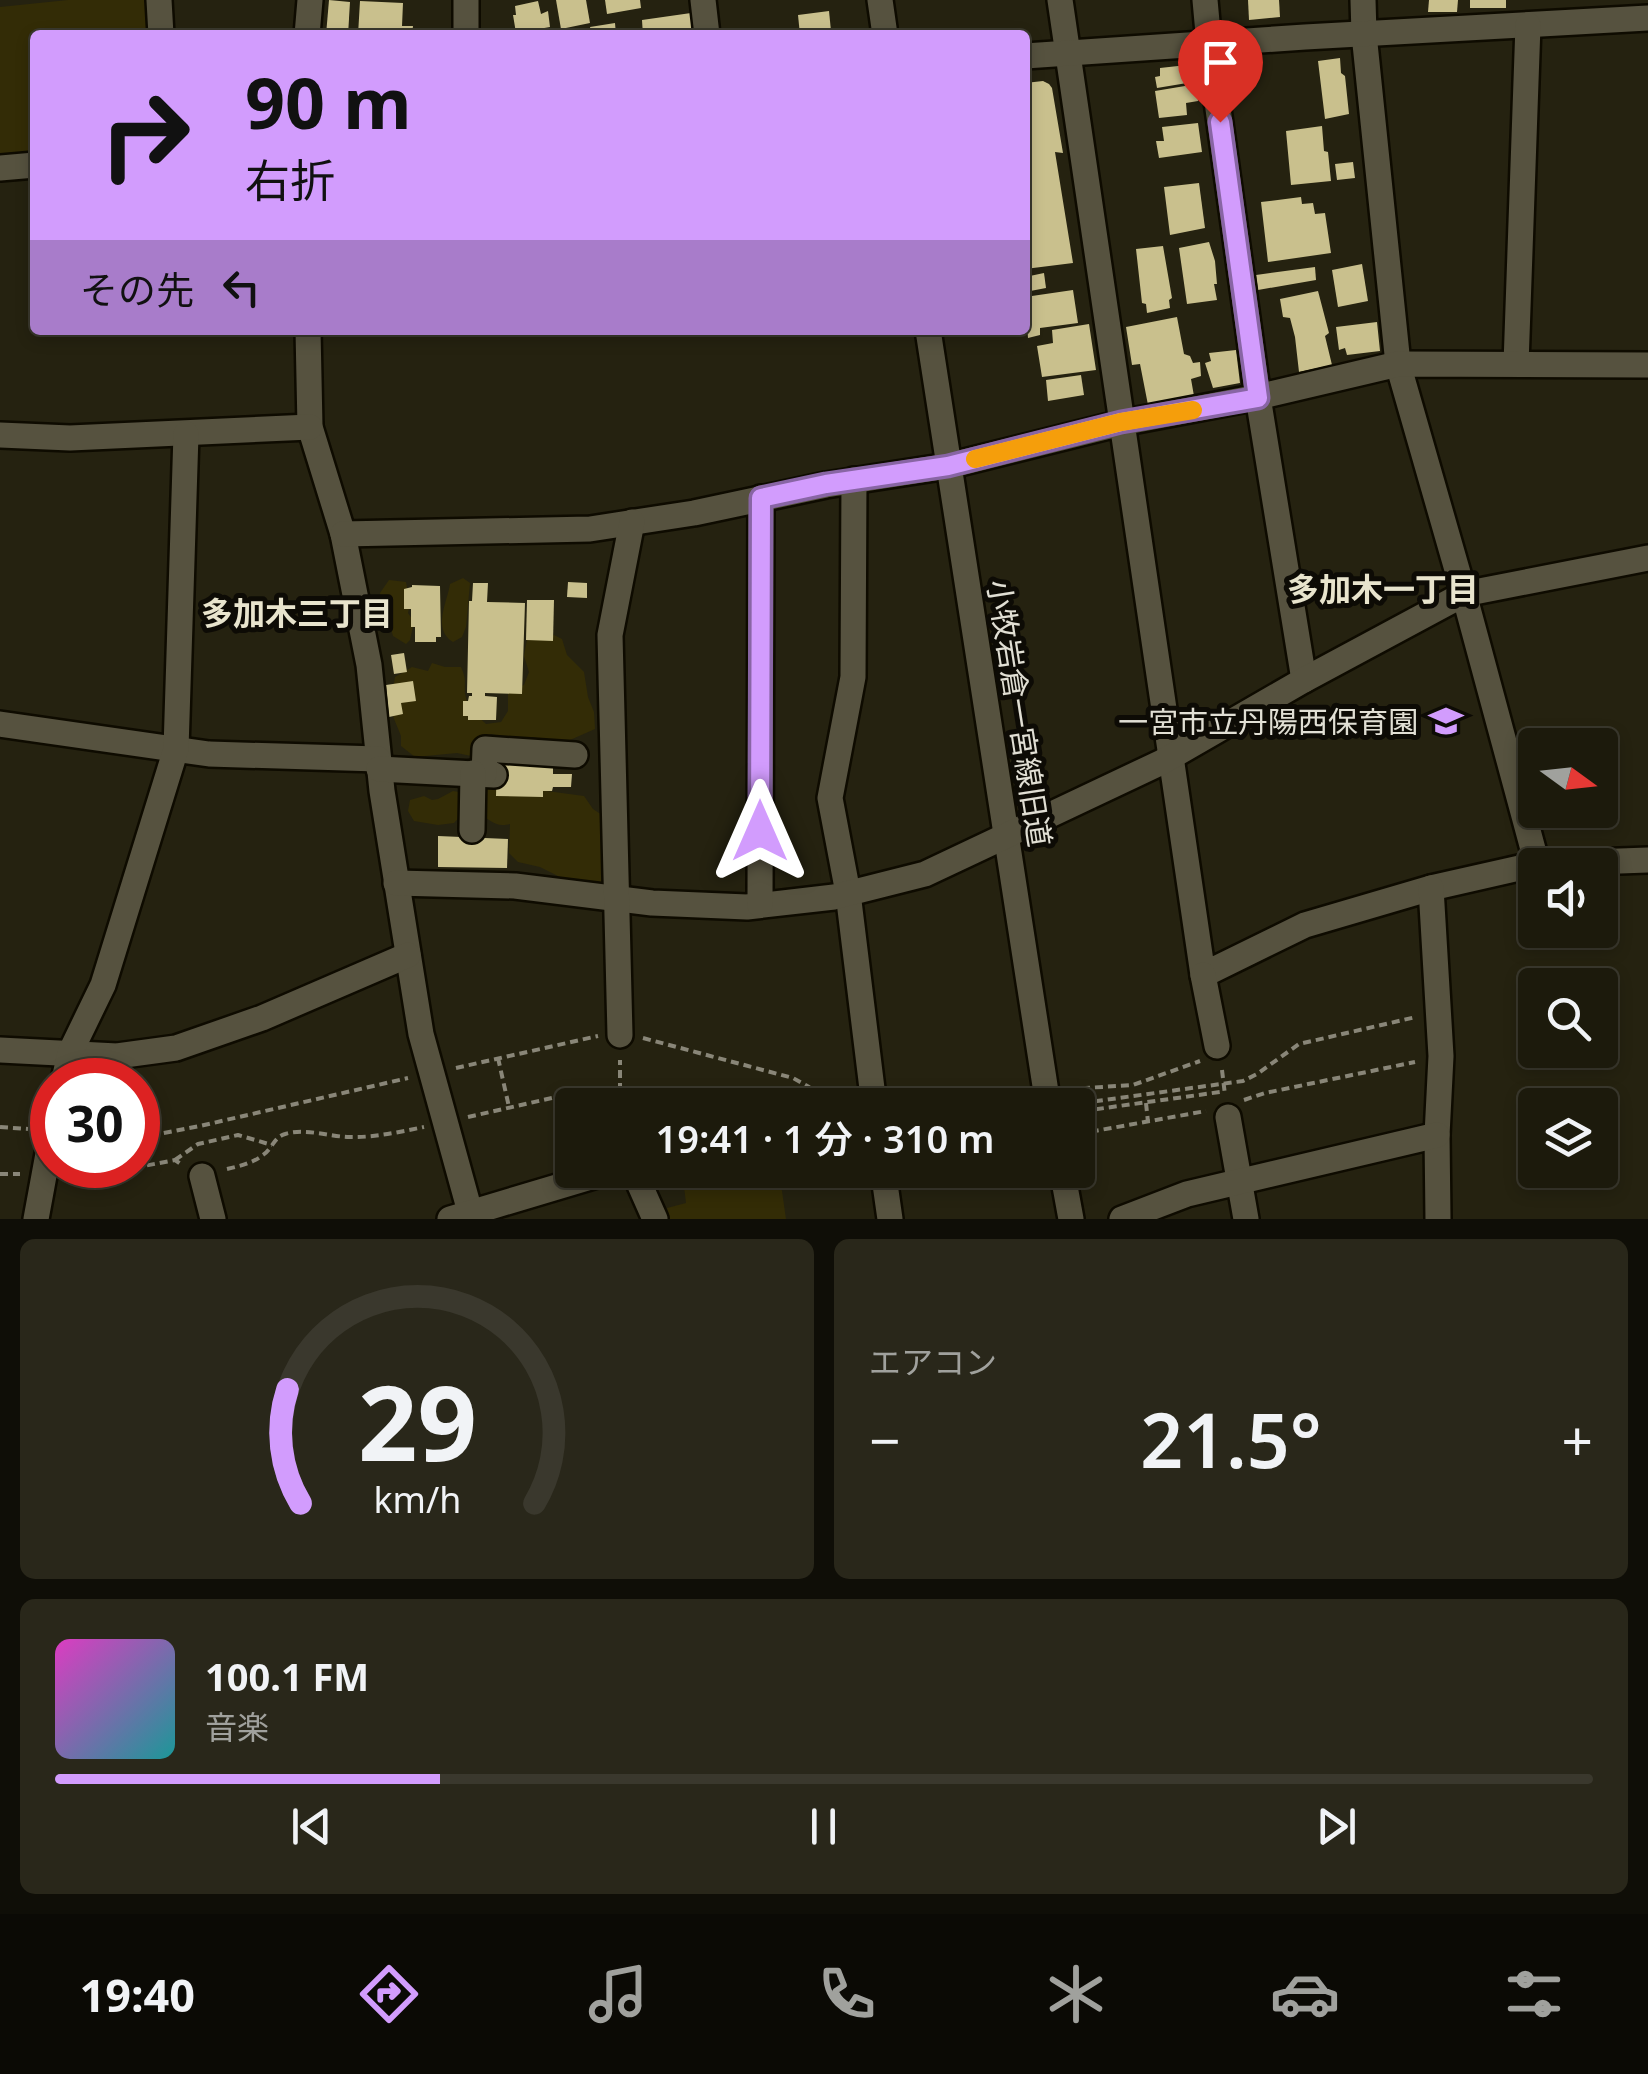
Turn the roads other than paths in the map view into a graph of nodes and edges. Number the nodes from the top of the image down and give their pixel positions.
1 (159, 0) edge
2 (310, 0) edge
3 (466, 0) edge
4 (703, 0) edge
5 (880, 0) edge
6 (1060, 0) edge
7 (1205, 0) edge
8 (1363, 0) edge
9 (1648, 18) edge
10 (1528, 24) junction
11 (161, 30) edge
12 (307, 30) edge
13 (466, 30) edge
14 (706, 30) edge
15 (884, 30) edge
16 (1364, 34) junction
17 (1208, 44) junction
18 (1067, 54) junction
19 (1030, 56) edge
20 (30, 165) edge
21 (0, 168) edge
22 (308, 335) edge
23 (929, 335) edge
24 (1398, 364) junction
25 (1516, 364) junction
26 (1648, 366) edge
27 (1258, 398) junction
28 (1121, 422) junction
29 (310, 427) junction
30 (186, 434) junction
31 (0, 435) edge
32 (948, 466) junction
33 (854, 480) junction
34 (761, 498) junction
35 (632, 522) junction
36 (343, 534) junction
37 (1648, 558) edge
38 (1464, 594) junction
39 (1304, 680) junction
40 (0, 724) edge
41 (176, 749) junction
42 (575, 755) dead end
43 (1172, 756) junction
44 (379, 764) junction
45 (483, 774) junction
46 (472, 830) dead end
47 (1006, 837) junction
48 (1533, 848) edge
49 (1648, 860) edge
50 (1618, 861) edge
51 (1518, 868) edge
52 (396, 884) junction
53 (1431, 888) junction
54 (848, 893) junction
55 (618, 900) junction
56 (760, 905) junction
57 (408, 955) junction
58 (1203, 975) junction
59 (620, 1035) road end
60 (1217, 1046) road end
61 (0, 1050) edge
62 (70, 1054) junction
63 (69, 1058) edge
64 (872, 1088) edge
65 (1045, 1088) edge
66 (1226, 1105) road end
67 (1437, 1135) junction
68 (202, 1176) road end
69 (1240, 1182) junction
70 (40, 1188) edge
71 (558, 1188) edge
72 (641, 1188) edge
73 (886, 1188) edge
74 (1065, 1188) edge
75 (464, 1217) edge
76 (36, 1219) edge
77 (212, 1219) edge
78 (655, 1219) edge
79 (890, 1219) edge
80 (1071, 1219) edge
81 (1122, 1219) edge
82 (1246, 1219) edge
83 (1438, 1219) edge

1 - 11 street
2 - 12 street
3 - 13 street
4 - 14 street
5 - 15 street
6 - 18 street
7 - 17 street
8 - 16 street
9 - 10 street
10 - 16 street
10 - 25 street
16 - 17 street
16 - 24 street
17 - 18 street
17 - 27 street
18 - 19 street
18 - 28 street
20 - 21 street
22 - 29 street
23 - 32 street, 小牧岩倉一宮線旧道
24 - 25 street
24 - 27 street
24 - 38 street
25 - 26 street
27 - 28 street
27 - 39 street
28 - 32 street
28 - 43 street
29 - 30 street
29 - 36 street
30 - 31 street
30 - 41 street
32 - 33 street
32 - 47 street, 小牧岩倉一宮線旧道
33 - 34 street
33 - 54 street
34 - 35 street
34 - 56 street
35 - 36 street
35 - 55 street
36 - 44 street
37 - 38 street
38 - 39 street
38 - 48 street
39 - 43 street
40 - 41 street
41 - 44 street
41 - 62 street
42 - 45 street
43 - 47 street
43 - 58 street
44 - 45 street
44 - 52 street
45 - 46 street
47 - 54 street
47 - 65 street, 小牧岩倉一宮線旧道
49 - 50 street
51 - 53 street
52 - 55 street
52 - 57 street
53 - 58 street
53 - 67 street
54 - 56 street
54 - 64 street
55 - 56 street
55 - 59 street
57 - 62 street
57 - 75 street
58 - 60 street
61 - 62 street
62 - 63 street
66 - 69 street
67 - 69 street
67 - 83 street
68 - 77 street
69 - 81 street
69 - 82 street
70 - 76 street
71 - 75 street
72 - 78 street
73 - 79 street
74 - 80 street

